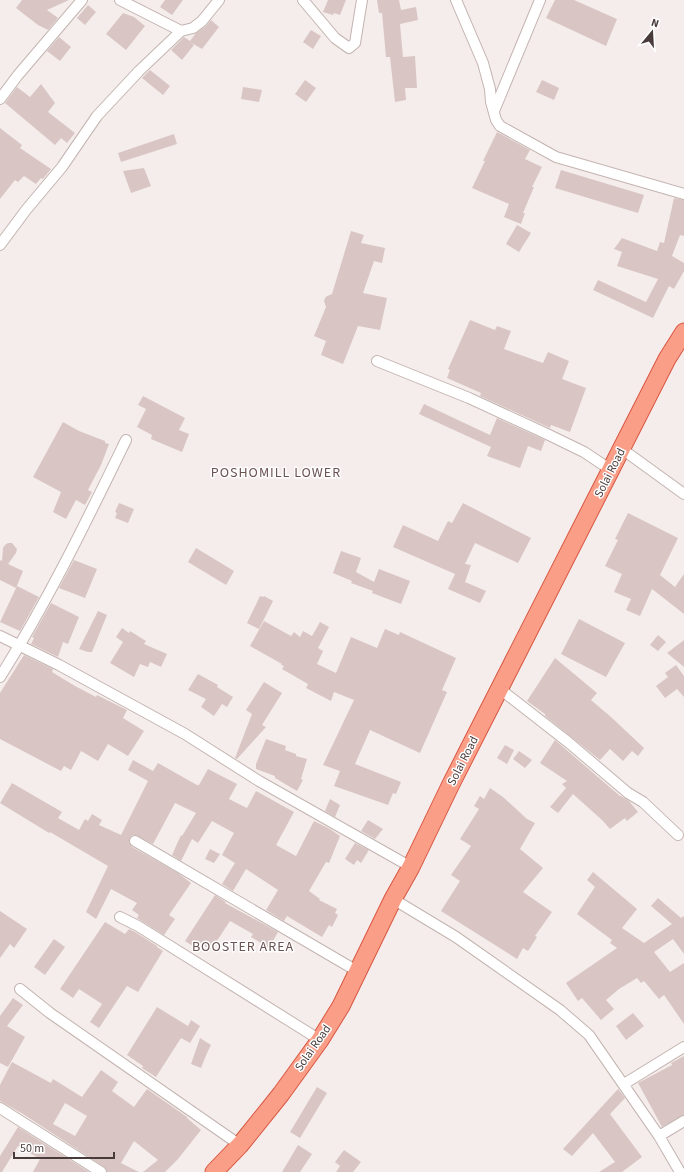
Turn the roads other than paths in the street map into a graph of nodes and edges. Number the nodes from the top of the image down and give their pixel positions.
1 (82, 0) edge
2 (120, 0) edge
3 (219, 0) edge
4 (303, 0) edge
5 (362, 0) edge
6 (456, 0) edge
7 (540, 0) edge
8 (181, 30) junction
9 (0, 99) edge
10 (494, 111) junction
11 (684, 194) edge
12 (0, 245) edge
13 (684, 332) edge
14 (377, 361) dead end
15 (126, 440) dead end
16 (622, 449) junction
17 (611, 470) junction
18 (684, 494) edge
19 (0, 636) edge
20 (20, 646) junction
21 (0, 677) edge
22 (500, 689) junction
23 (678, 835) dead end
24 (135, 841) dead end
25 (411, 867) junction
26 (393, 899) junction
27 (120, 917) dead end
28 (357, 972) junction
29 (20, 990) dead end
30 (320, 1040) junction
31 (684, 1047) edge
32 (624, 1084) junction
33 (0, 1108) edge
34 (684, 1121) edge
35 (659, 1136) junction
36 (240, 1145) junction
37 (101, 1172) edge
38 (214, 1172) edge
39 (680, 1172) edge

1 - 9 street
2 - 8 street
3 - 8 street
4 - 5 street
6 - 10 street
7 - 10 street
8 - 12 street
10 - 11 street
13 - 16 highway, Solai Road
14 - 17 street
15 - 20 street
16 - 17 highway, Solai Road
16 - 18 street
17 - 22 highway, Solai Road
19 - 20 street
20 - 21 street
20 - 25 street
22 - 23 street
22 - 25 highway, Solai Road
24 - 28 street
25 - 26 highway, Solai Road
26 - 28 highway, Solai Road
26 - 32 street
27 - 30 street
28 - 30 highway, Solai Road
29 - 36 street
30 - 36 highway, Solai Road
31 - 32 street
32 - 35 street
33 - 37 street
34 - 35 street
35 - 39 street
36 - 38 highway, Solai Road

